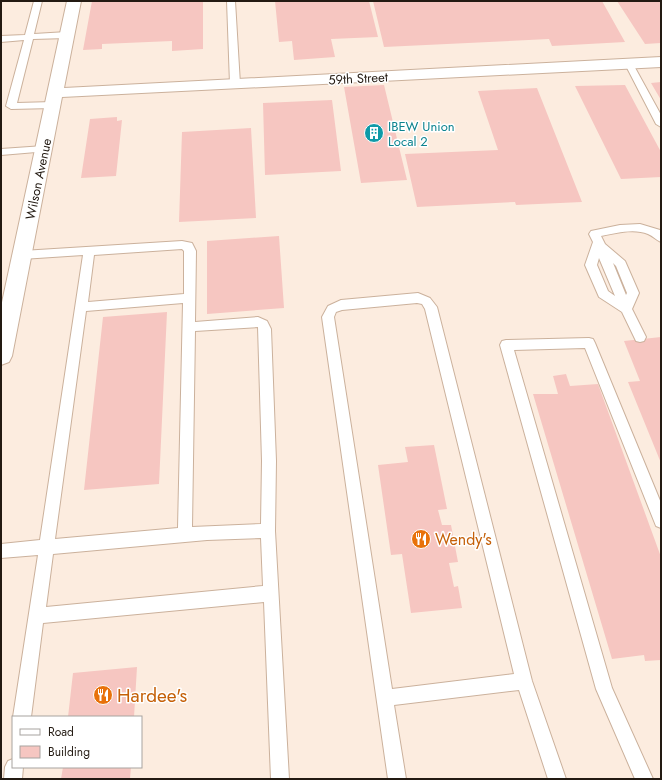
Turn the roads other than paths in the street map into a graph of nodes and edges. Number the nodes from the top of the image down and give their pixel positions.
1 (38, 1) edge
2 (74, 1) edge
3 (231, 1) edge
4 (68, 35) junction
5 (29, 37) junction
6 (1, 39) edge
7 (661, 62) edge
8 (629, 64) junction
9 (235, 84) junction
10 (55, 99) junction
11 (661, 124) edge
12 (44, 149) junction
13 (1, 152) edge
14 (661, 238) edge
15 (598, 243) junction
16 (89, 251) junction
17 (22, 255) junction
18 (190, 298) junction
19 (81, 307) junction
20 (626, 309) junction
21 (189, 327) junction
22 (640, 337) dead end
23 (1, 356) edge
24 (661, 521) edge
25 (268, 531) junction
26 (185, 535) junction
27 (46, 547) junction
28 (1, 551) edge
29 (272, 593) junction
30 (37, 616) junction
31 (524, 681) junction
32 (385, 698) junction
33 (22, 716) edge
34 (14, 768) edge
35 (13, 779) edge
36 (280, 779) edge
37 (397, 779) edge
38 (557, 779) edge
39 (644, 779) edge

1 - 5 lane
2 - 4 street, Wilson Avenue
3 - 9 lane
4 - 5 lane
4 - 10 street, Wilson Avenue
5 - 6 lane
5 - 10 lane
7 - 8 street, 59th Street
8 - 9 street, 59th Street
8 - 11 lane
9 - 10 street, 59th Street
10 - 12 street, Wilson Avenue
12 - 13 lane
12 - 17 street, Wilson Avenue
14 - 15 lane
15 - 20 lane
15 - 20 lane
16 - 17 lane
16 - 18 lane
16 - 19 lane
17 - 23 street, Wilson Avenue
18 - 19 lane
18 - 21 lane
19 - 27 lane
20 - 22 lane
21 - 25 lane
21 - 26 lane
24 - 39 lane
25 - 26 lane
25 - 29 lane
26 - 27 lane
27 - 28 lane
27 - 30 lane
29 - 30 lane
29 - 36 lane
30 - 33 lane
31 - 32 lane
31 - 32 lane
31 - 38 lane
32 - 37 lane
34 - 35 lane

